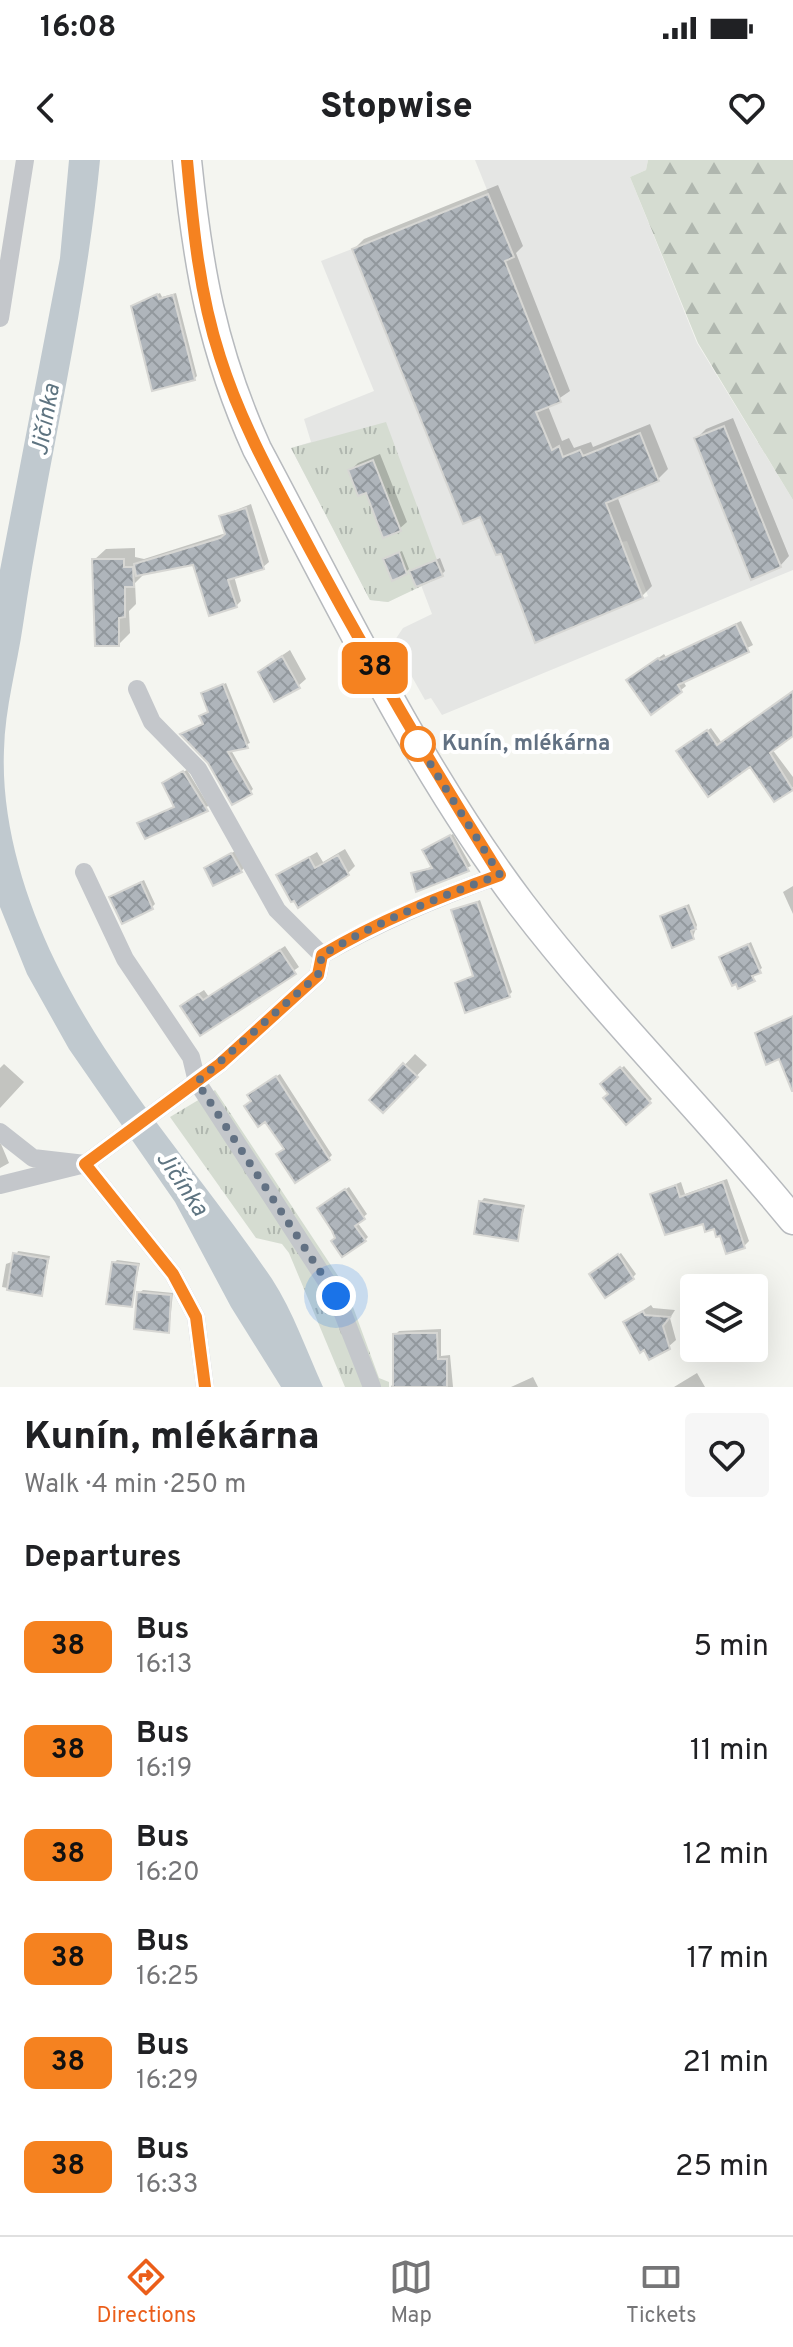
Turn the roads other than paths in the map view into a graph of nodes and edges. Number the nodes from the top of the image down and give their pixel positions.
1 (25, 160) edge
2 (187, 160) edge
3 (0, 318) edge
4 (137, 689) dead end
5 (84, 872) dead end
6 (500, 875) junction
7 (322, 955) junction
8 (197, 1082) junction
9 (0, 1132) edge
10 (85, 1164) junction
11 (0, 1185) edge
12 (793, 1220) edge
13 (205, 1387) edge
14 (372, 1387) edge

1 - 3 street
2 - 6 main road
4 - 7 street
5 - 8 street
6 - 7 street
6 - 12 main road
7 - 8 street
8 - 10 street
8 - 14 street
9 - 10 street
10 - 11 street
10 - 13 street

